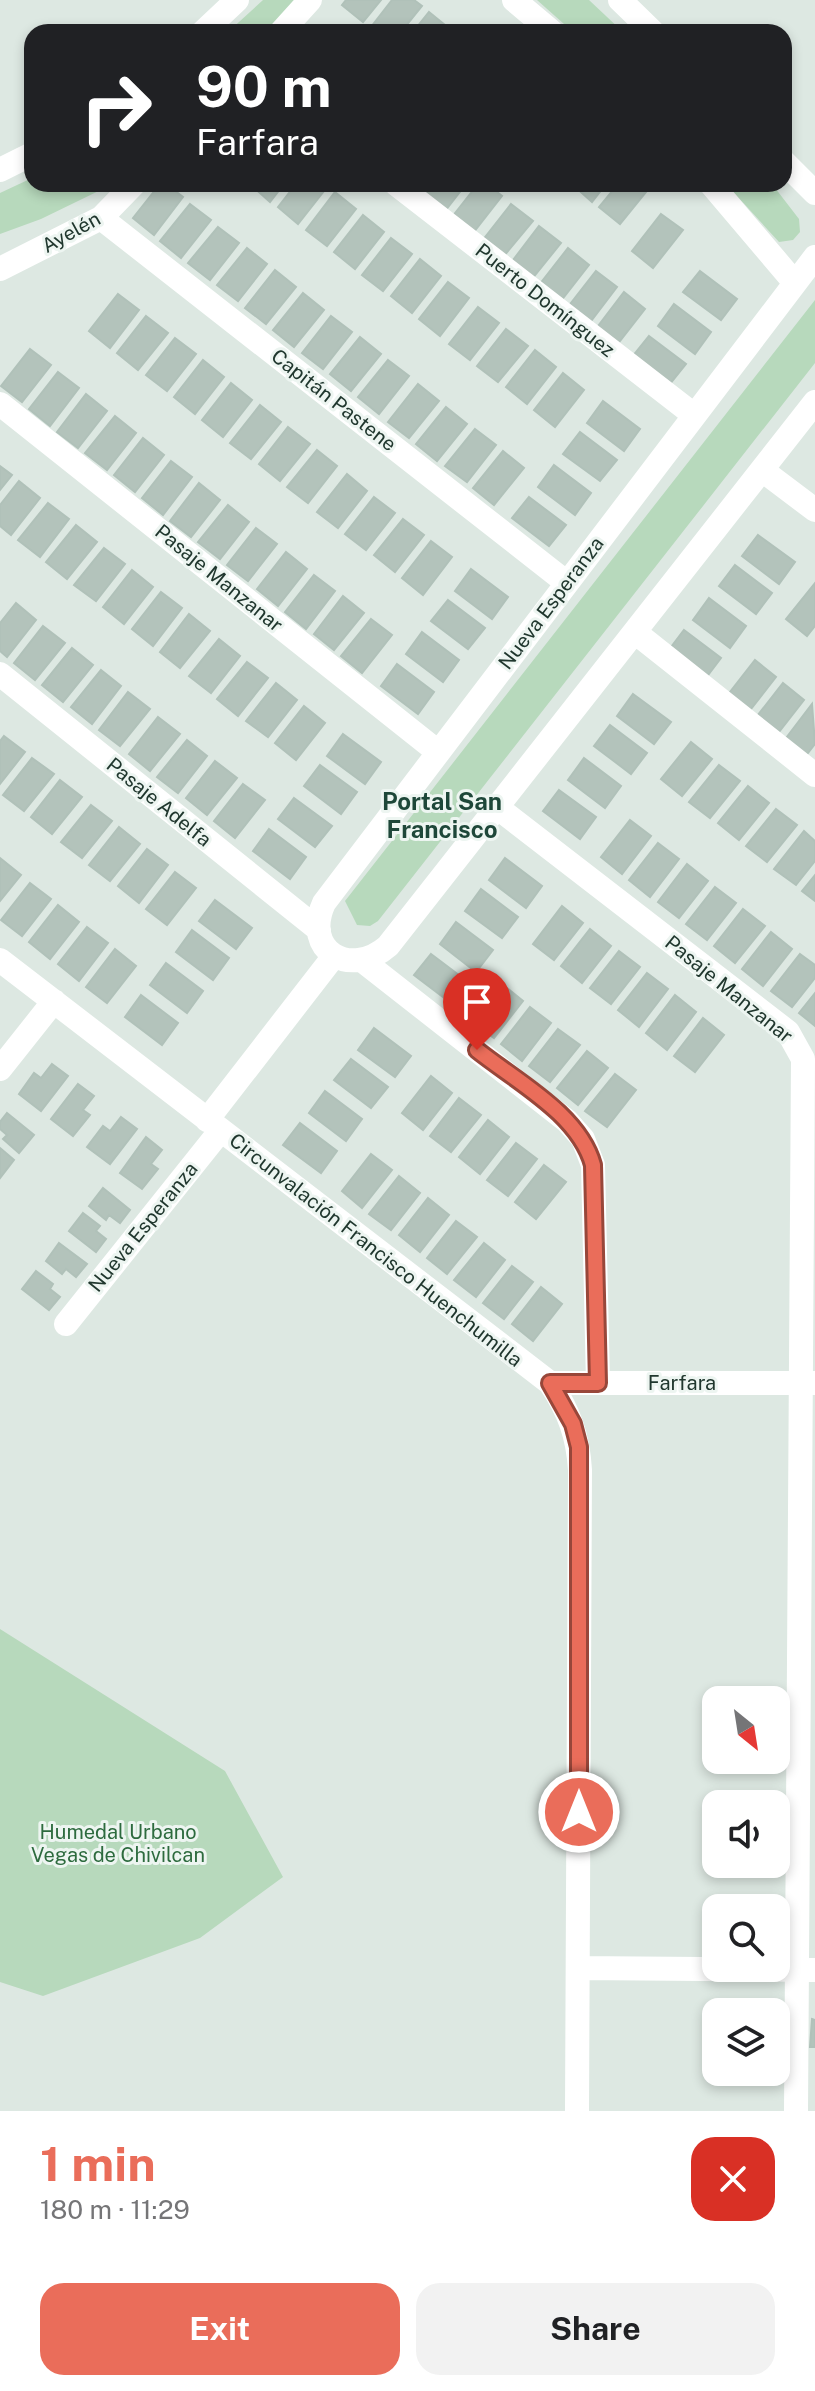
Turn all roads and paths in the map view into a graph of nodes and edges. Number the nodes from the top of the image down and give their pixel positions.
1 (237, 0) edge
2 (310, 0) edge
3 (514, 0) edge
4 (620, 0) edge
5 (212, 24) edge
6 (288, 24) edge
7 (542, 24) edge
8 (645, 24) edge
9 (24, 158) edge
10 (0, 170) edge
11 (792, 170) edge
12 (126, 192) edge
13 (406, 192) edge
14 (718, 192) edge
15 (815, 193) edge
16 (101, 218) junction
17 (815, 257) edge
18 (0, 269) edge
19 (795, 283) junction
20 (815, 402) edge
21 (0, 404) edge
22 (694, 415) junction
23 (762, 470) junction
24 (815, 510) edge
25 (567, 583) junction
26 (636, 633) junction
27 (0, 674) edge
28 (438, 752) junction
29 (815, 775) edge
30 (498, 808) junction
31 (319, 930) junction
32 (334, 956) junction
33 (0, 960) edge
34 (363, 961) junction
35 (54, 1001) junction
36 (0, 1069) edge
37 (214, 1125) junction
38 (66, 1324) dead end
39 (550, 1383) junction
40 (598, 1383) junction
41 (809, 1383) edge
42 (578, 1968) junction
43 (806, 1970) edge
44 (577, 2111) edge
45 (796, 2111) edge

1 - 5 street
2 - 6 street
3 - 7 street
4 - 8 street
9 - 10 street
11 - 15 street
12 - 16 street, Ayelén
13 - 22 street, Puerto Domínguez
14 - 19 street
16 - 18 street, Ayelén
16 - 25 street, Capitán Pastene
17 - 19 street, Nueva Esperanza
19 - 22 street, Nueva Esperanza
20 - 23 street
21 - 28 street, Pasaje Manzanar
22 - 25 street, Nueva Esperanza
23 - 24 street
23 - 26 street
25 - 28 street, Nueva Esperanza
26 - 29 street
26 - 30 street
27 - 31 street, Pasaje Adelfa
28 - 31 street, Nueva Esperanza
30 - 34 street
30 - 41 street, Pasaje Manzanar
31 - 32 street
32 - 34 street
32 - 37 street, Nueva Esperanza
33 - 35 street, Circunvalación Francisco Huenchumilla
34 - 40 street
35 - 36 street
35 - 37 street, Circunvalación Francisco Huenchumilla
37 - 38 street, Nueva Esperanza
37 - 39 street, Circunvalación Francisco Huenchumilla
39 - 40 street, Farfara
39 - 42 street, Circunvalación Francisco Huenchumilla
40 - 41 street, Farfara
41 - 43 street, Pasaje Manzanar
42 - 43 street
42 - 44 street, Circunvalación Francisco Huenchumilla
43 - 45 street, Pasaje Manzanar

